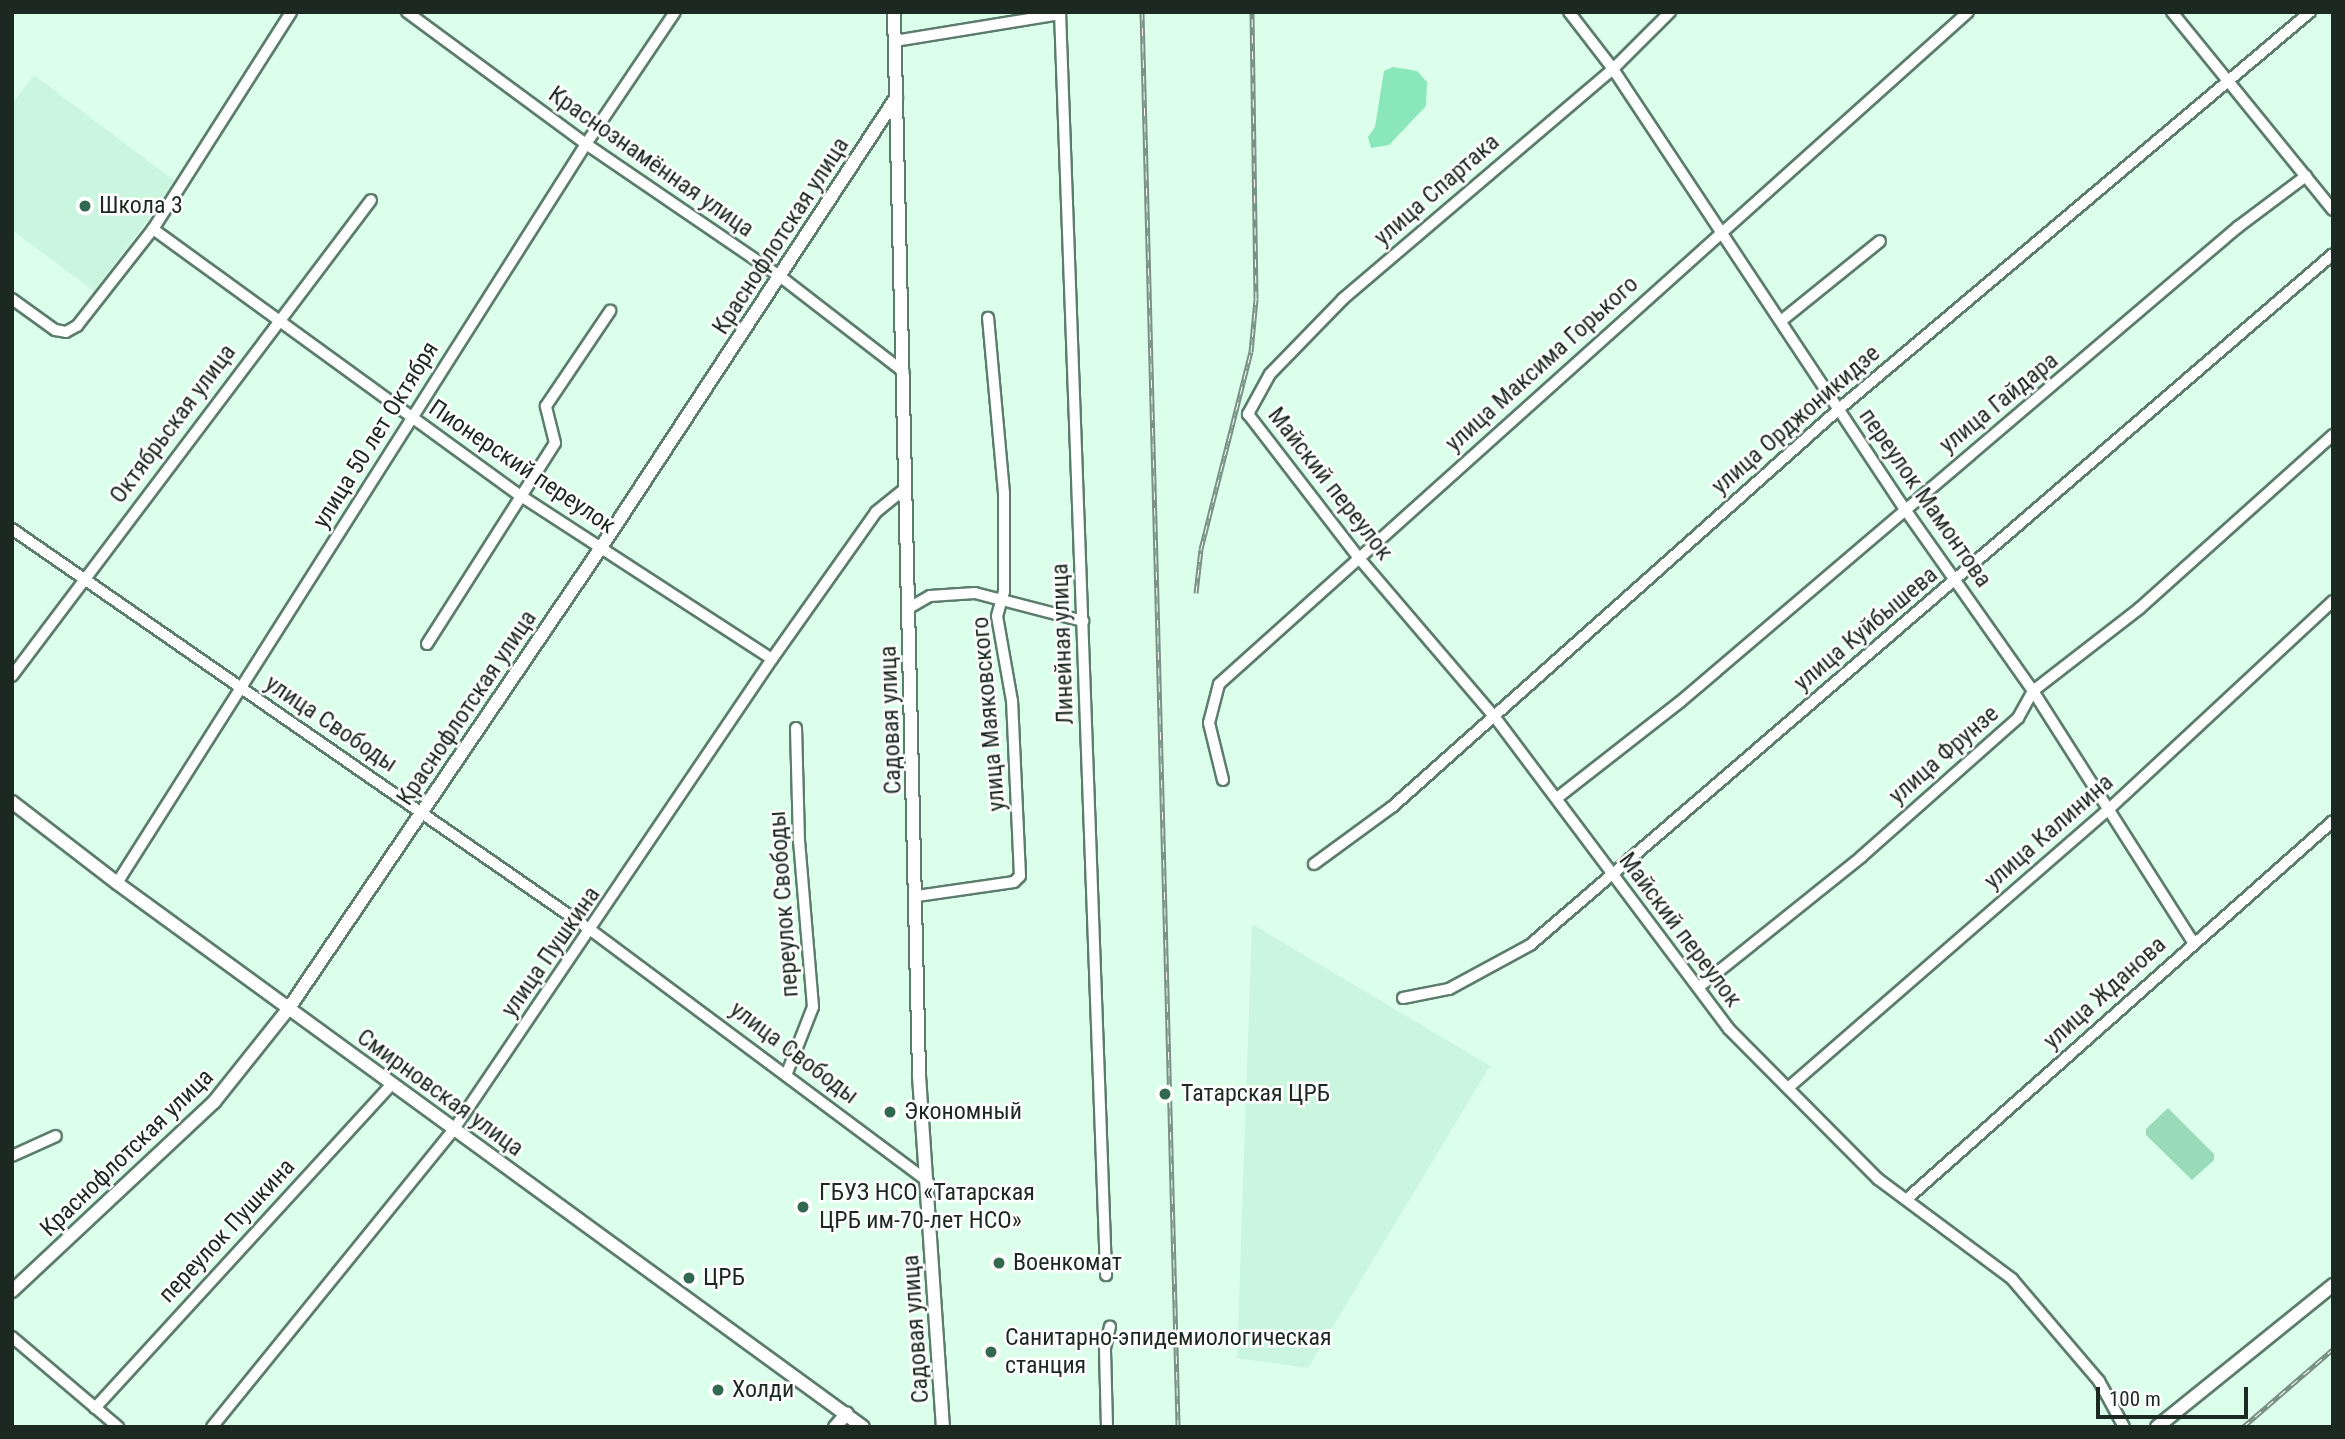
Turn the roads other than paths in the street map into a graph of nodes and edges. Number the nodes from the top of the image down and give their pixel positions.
1 (291, 12) edge
2 (407, 12) edge
3 (675, 12) edge
4 (894, 12) edge
5 (1569, 12) edge
6 (1670, 12) edge
7 (1968, 12) edge
8 (2172, 12) edge
9 (2309, 12) edge
10 (1060, 13) edge
11 (895, 41) junction
12 (1612, 69) junction
13 (2231, 80) junction
14 (896, 98) junction
15 (586, 144) junction
16 (2306, 176) junction
17 (371, 201) dead end
18 (2333, 210) edge
19 (153, 229) junction
20 (1722, 230) junction
21 (1880, 241) dead end
22 (2333, 254) edge
23 (781, 277) junction
24 (12, 299) edge
25 (610, 311) dead end
26 (988, 318) dead end
27 (277, 320) junction
28 (1781, 321) junction
29 (904, 372) junction
30 (1839, 409) junction
31 (1248, 414) joint
32 (411, 419) junction
33 (2333, 436) edge
34 (905, 488) junction
35 (521, 496) junction
36 (1904, 508) junction
37 (12, 529) edge
38 (602, 546) junction
39 (1359, 557) junction
40 (84, 579) junction
41 (1956, 579) junction
42 (1002, 598) junction
43 (2333, 601) edge
44 (909, 608) junction
45 (1083, 621) junction
46 (427, 644) dead end
47 (12, 654) edge
48 (772, 659) junction
49 (23, 662) junction
50 (12, 676) edge
51 (242, 688) junction
52 (2033, 691) junction
53 (1494, 716) junction
54 (796, 727) dead end
55 (1223, 780) dead end
56 (1557, 798) junction
57 (12, 802) edge
58 (2108, 810) junction
59 (423, 811) junction
60 (2333, 821) edge
61 (1314, 864) dead end
62 (1610, 873) junction
63 (117, 883) junction
64 (917, 896) junction
65 (592, 931) junction
66 (2193, 942) junction
67 (1699, 987) junction
68 (1404, 998) dead end
69 (289, 1009) junction
70 (787, 1073) junction
71 (391, 1085) junction
72 (1788, 1088) junction
73 (454, 1129) junction
74 (56, 1136) dead end
75 (12, 1156) edge
76 (928, 1181) junction
77 (1908, 1198) junction
78 (1107, 1275) dead end
79 (2333, 1285) edge
80 (12, 1291) edge
81 (1110, 1327) dead end
82 (12, 1337) edge
83 (95, 1408) junction
84 (847, 1413) junction
85 (216, 1426) edge
86 (117, 1427) edge
87 (835, 1427) edge
88 (863, 1427) edge
89 (943, 1427) edge
90 (1107, 1427) edge
91 (2124, 1427) edge
92 (2157, 1427) edge

1 - 19 street
2 - 15 street, Краснознамённая улица
3 - 15 street, улица 50 лет Октября
4 - 11 street, Садовая улица
5 - 12 street, переулок Мамонтова
6 - 12 street, улица Спартака
7 - 20 street, улица Максима Горького
8 - 13 street
9 - 13 street, улица Орджоникидзе
10 - 11 street
10 - 45 street, Линейная улица
11 - 14 street, Садовая улица
12 - 20 street, переулок Мамонтова
12 - 31 street, улица Спартака
13 - 16 street
13 - 30 street, улица Орджоникидзе
14 - 23 street, Краснофлотская улица
14 - 29 street, Садовая улица
15 - 23 street, Краснознамённая улица
15 - 32 street, улица 50 лет Октября
16 - 18 street
16 - 36 street, улица Гайдара
17 - 27 street, Октябрьская улица
19 - 24 street
19 - 27 street, Пионерский переулок
20 - 28 street, переулок Мамонтова
20 - 39 street, улица Максима Горького
21 - 28 street
22 - 41 street, улица Куйбышева
23 - 29 street, Краснознамённая улица
23 - 38 street, Краснофлотская улица
25 - 35 street
26 - 42 street, улица Маяковского
27 - 32 street, Пионерский переулок
27 - 40 street, Октябрьская улица
28 - 30 street, переулок Мамонтова
29 - 34 street, Садовая улица
30 - 36 street, переулок Мамонтова
30 - 53 street, улица Орджоникидзе
31 - 39 street, Майский переулок
32 - 35 street, Пионерский переулок
32 - 51 street, улица 50 лет Октября
33 - 52 street, улица Фрунзе
34 - 44 street, Садовая улица
34 - 48 street, улица Пушкина
35 - 38 street, Пионерский переулок
35 - 46 street
36 - 41 street, переулок Мамонтова
36 - 56 street, улица Гайдара
37 - 40 street, улица Свободы
38 - 48 street, Пионерский переулок
38 - 59 street, Краснофлотская улица
39 - 53 street, Майский переулок
39 - 55 street, улица Максима Горького
40 - 49 street, Октябрьская улица
40 - 51 street, улица Свободы
41 - 52 street, переулок Мамонтова
41 - 62 street, улица Куйбышева
42 - 44 street
42 - 45 street
42 - 64 street, улица Маяковского
43 - 58 street, улица Калинина
44 - 64 street, Садовая улица
45 - 78 street, Линейная улица
47 - 49 street
48 - 65 street, улица Пушкина
49 - 50 street, Октябрьская улица
51 - 59 street, улица Свободы
51 - 63 street, улица 50 лет Октября
52 - 58 street, переулок Мамонтова
52 - 67 street, улица Фрунзе
53 - 56 street, Майский переулок
53 - 61 street, улица Орджоникидзе
54 - 70 street, переулок Свободы
56 - 62 street, Майский переулок
57 - 63 street, Смирновская улица
58 - 66 street, переулок Мамонтова
58 - 72 street, улица Калинина
59 - 65 street, улица Свободы
59 - 69 street, Краснофлотская улица
60 - 66 street, улица Жданова
62 - 67 street, Майский переулок
62 - 68 street, улица Куйбышева
63 - 69 street, Смирновская улица
64 - 76 street, Садовая улица
65 - 70 street, улица Свободы
65 - 73 street, улица Пушкина
66 - 77 street, улица Жданова
67 - 72 street, Майский переулок
69 - 71 street, Смирновская улица
69 - 80 street, Краснофлотская улица
70 - 76 street, улица Свободы
71 - 73 street, Смирновская улица
71 - 83 street, переулок Пушкина
72 - 77 street, Майский переулок
73 - 84 street, Смирновская улица
73 - 85 street, улица Пушкина
74 - 75 street
76 - 89 street, Садовая улица
77 - 91 street, Майский переулок
79 - 92 street
81 - 90 street
82 - 83 street
83 - 86 street
84 - 87 street
84 - 88 street, Смирновская улица

